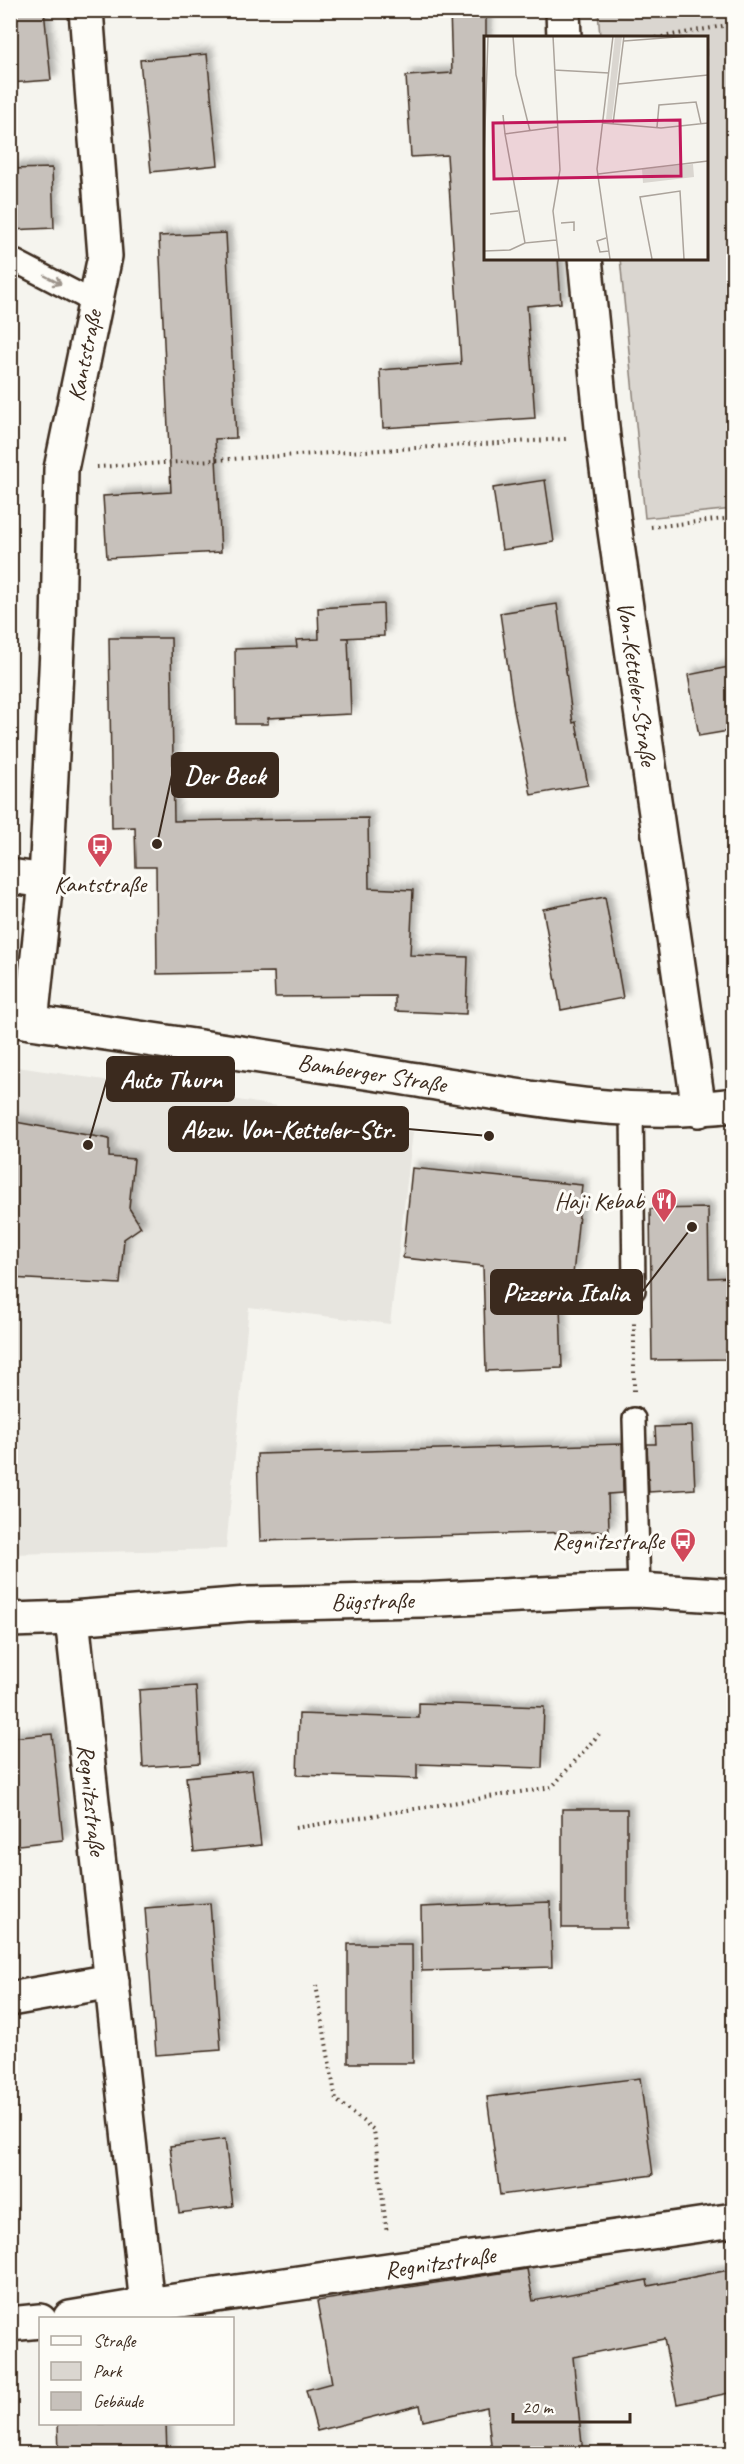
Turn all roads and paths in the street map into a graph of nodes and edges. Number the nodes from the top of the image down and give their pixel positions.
1 (86, 10) edge
2 (563, 10) edge
3 (734, 24) edge
4 (564, 36) edge
5 (667, 36) edge
6 (585, 260) edge
7 (10, 261) edge
8 (94, 302) junction
9 (603, 437) junction
10 (61, 469) junction
11 (734, 518) edge
12 (615, 531) junction
13 (10, 876) edge
14 (46, 881) junction
15 (21, 1021) edge
16 (734, 1105) edge
17 (632, 1109) junction
18 (699, 1110) junction
19 (634, 1290) joint
20 (634, 1419) joint
21 (639, 1590) junction
22 (734, 1596) edge
23 (72, 1618) junction
24 (10, 1620) edge
25 (598, 1734) dead end
26 (295, 1828) dead end
27 (112, 1981) junction
28 (316, 1985) dead end
29 (10, 1999) edge
30 (734, 2220) edge
31 (391, 2269) junction
32 (147, 2305) junction
33 (81, 2317) edge
34 (39, 2321) edge
35 (10, 2324) edge

1 - 8 street, Kantstraße
2 - 4 street
3 - 5 path
6 - 9 street, Von-Ketteler-Straße
7 -> 8 lane
8 - 10 street, Kantstraße
9 - 10 path
9 - 12 street, Von-Ketteler-Straße
10 - 14 street, Kantstraße
11 - 12 path
12 - 18 street, Von-Ketteler-Straße
13 - 14 street
14 - 15 street, Kantstraße
15 - 17 street, Bamberger Straße
16 - 18 street, Bamberger Straße
17 - 18 street, Bamberger Straße
17 - 19 lane
19 - 20 path
20 - 21 lane
21 - 22 street, Bügstraße
21 - 23 street, Bügstraße
23 - 24 street, Bügstraße
23 - 27 street, Regnitzstraße
25 - 26 path
27 - 29 street
27 - 32 street, Regnitzstraße
28 - 31 path
30 - 31 street, Regnitzstraße
31 - 32 street, Regnitzstraße
32 - 33 street, Regnitzstraße
34 - 35 street

